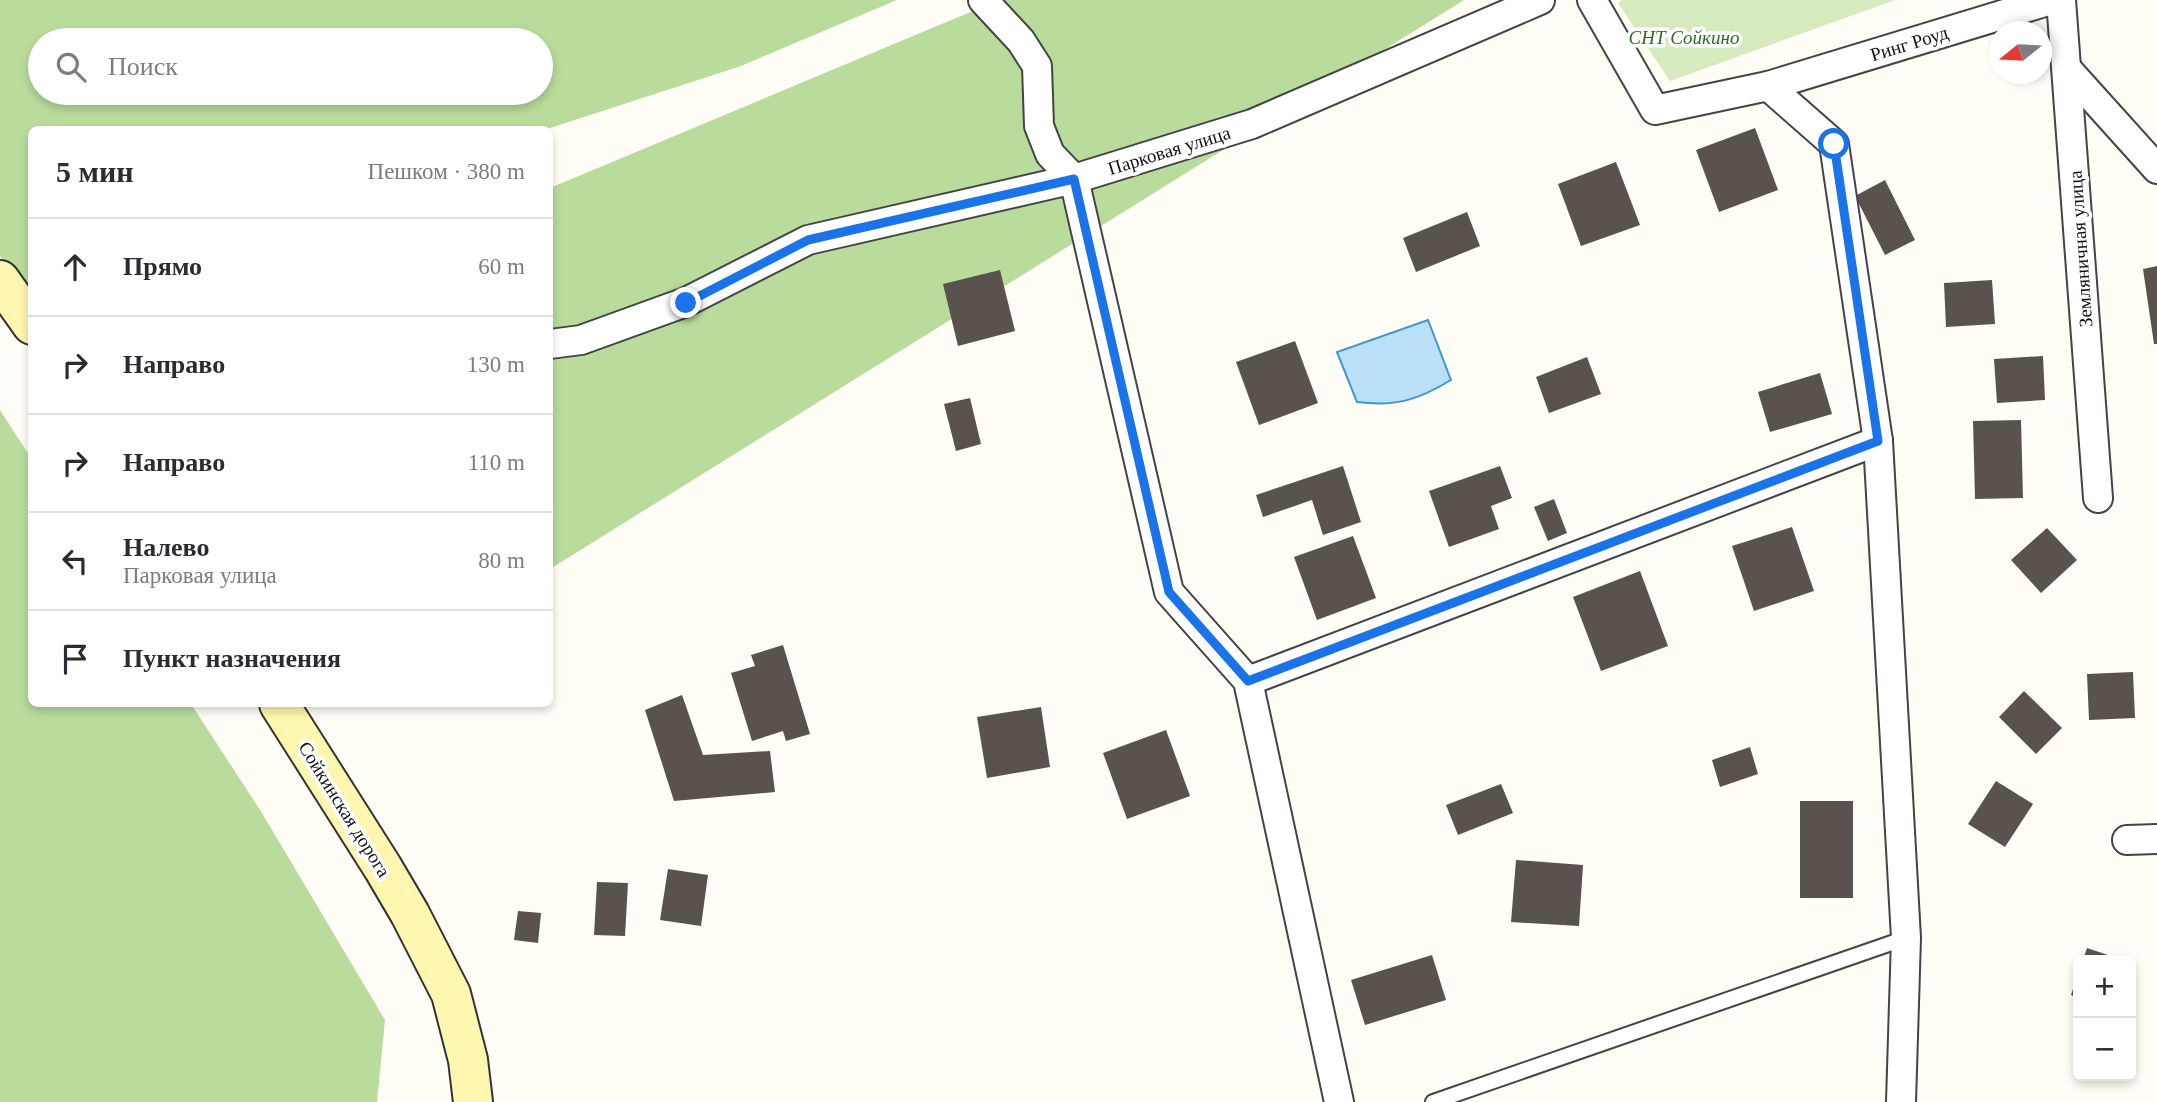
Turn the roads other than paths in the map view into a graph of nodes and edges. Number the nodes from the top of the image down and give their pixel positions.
1 (983, 0) edge
2 (1540, 0) edge
3 (1592, 0) edge
4 (2051, 0) edge
5 (2061, 0) edge
6 (2067, 69) junction
7 (1768, 86) junction
8 (2157, 169) edge
9 (1074, 179) junction
10 (0, 279) edge
11 (28, 319) edge
12 (553, 344) edge
13 (1878, 441) junction
14 (2098, 498) dead end
15 (1248, 681) junction
16 (281, 707) edge
17 (2157, 839) edge
18 (2127, 840) dead end
19 (1906, 938) junction
20 (473, 1102) edge
21 (1339, 1102) edge
22 (1433, 1102) edge
23 (1901, 1102) edge

1 - 9 street
2 - 9 street, Парковая улица
3 - 7 street, Ринг Роуд
4 - 7 street, Ринг Роуд
5 - 6 street, Земляничная улица
6 - 8 street
6 - 14 street, Земляничная улица
7 - 13 street
9 - 12 street, Парковая улица
9 - 15 street
10 - 11 main road
13 - 15 street
13 - 19 street
15 - 21 street
16 - 20 main road, Сойкинская дорога
17 - 18 street
19 - 22 lane
19 - 23 street

